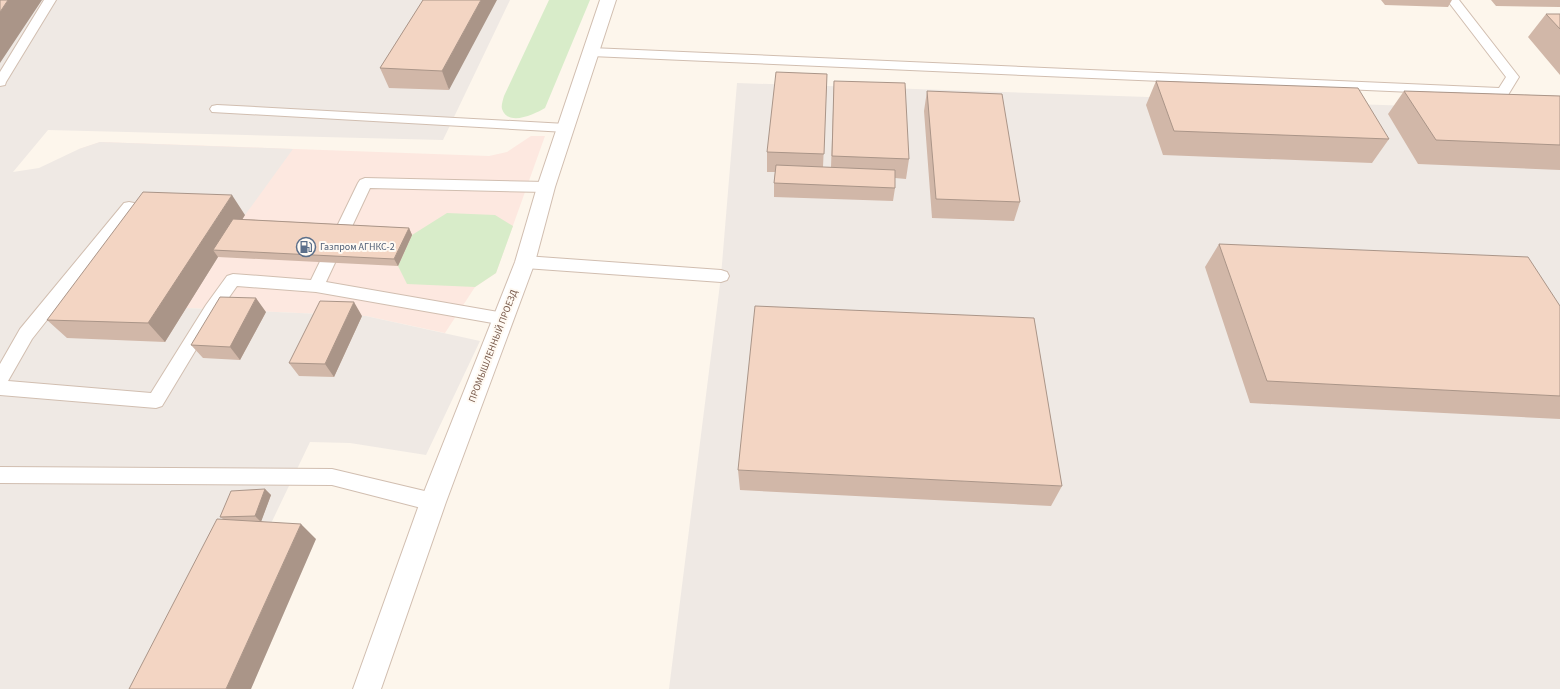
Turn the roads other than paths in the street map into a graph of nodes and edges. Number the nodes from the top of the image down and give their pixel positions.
1 (50, 0) edge
2 (608, 0) edge
3 (1453, 0) edge
4 (591, 52) junction
5 (0, 82) edge
6 (217, 109) dead end
7 (566, 128) junction
8 (546, 187) junction
9 (129, 207) dead end
10 (525, 262) junction
11 (721, 276) dead end
12 (316, 286) junction
13 (504, 319) junction
14 (0, 380) edge
15 (0, 388) edge
16 (0, 475) edge
17 (433, 502) junction
18 (367, 689) edge

1 - 5 lane
2 - 4 street, ПРОМЫШЛЕННЫЙ ПРОЕЗД
3 - 4 lane
4 - 7 street, ПРОМЫШЛЕННЫЙ ПРОЕЗД
6 - 7 lane
7 - 8 street, ПРОМЫШЛЕННЫЙ ПРОЕЗД
8 - 10 street, ПРОМЫШЛЕННЫЙ ПРОЕЗД
8 - 12 lane
9 - 14 lane
10 - 11 lane
10 - 13 street, ПРОМЫШЛЕННЫЙ ПРОЕЗД
12 - 13 lane
12 - 15 lane
13 - 17 street, ПРОМЫШЛЕННЫЙ ПРОЕЗД
16 - 17 lane
17 - 18 street, ПРОМЫШЛЕННЫЙ ПРОЕЗД

